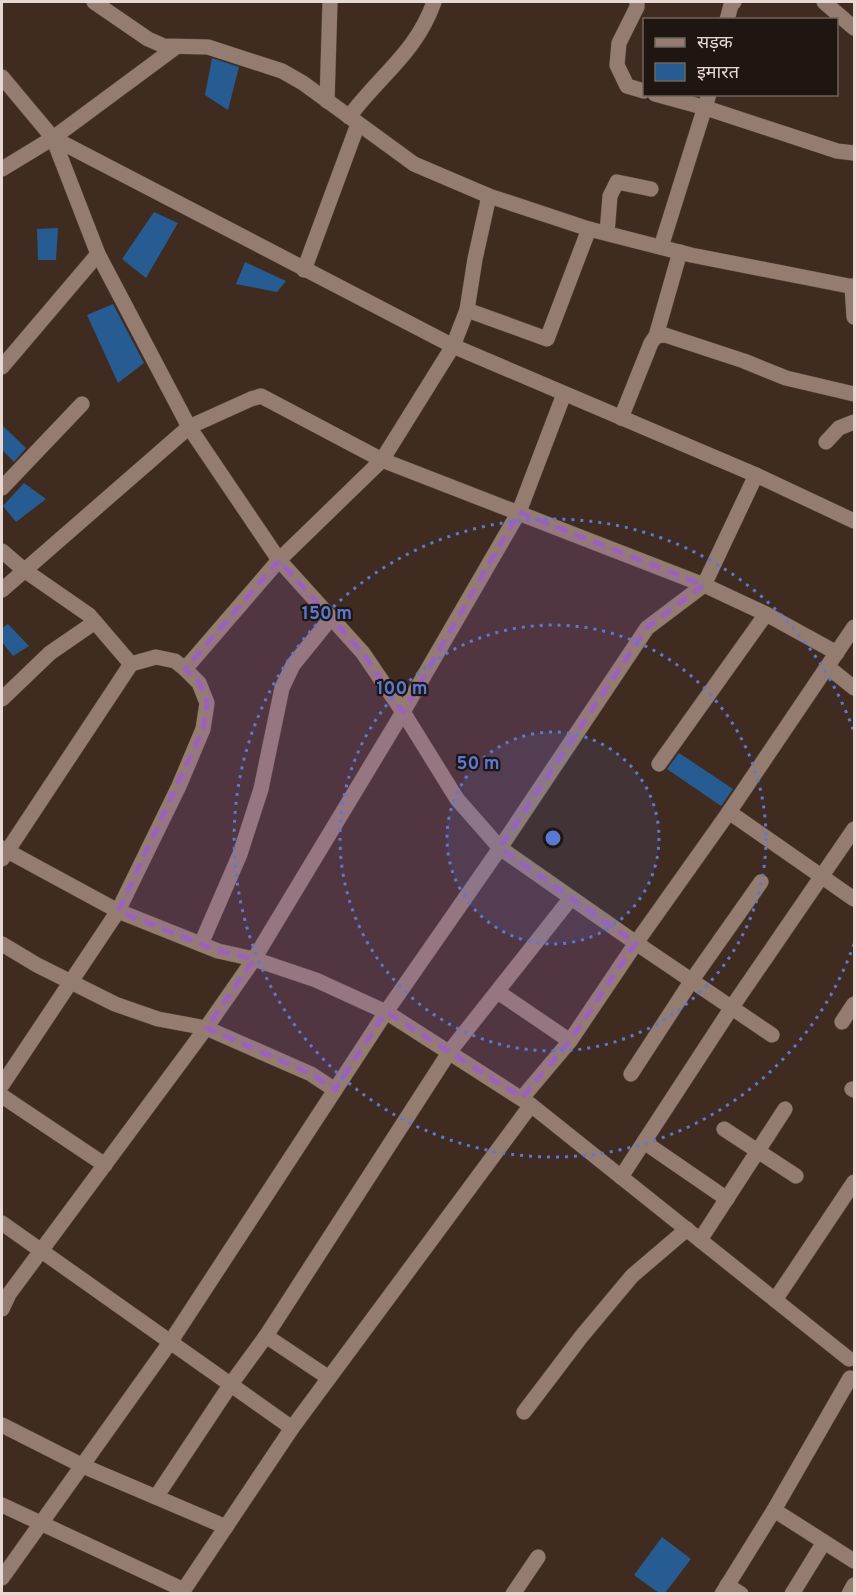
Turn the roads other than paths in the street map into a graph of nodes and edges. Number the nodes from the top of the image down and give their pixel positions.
1 (94, 2) edge
2 (330, 2) edge
3 (434, 2) edge
4 (637, 2) edge
5 (734, 2) edge
6 (824, 2) edge
7 (728, 18) edge
8 (855, 28) edge
9 (176, 47) junction
10 (2, 77) edge
11 (643, 90) edge
12 (670, 96) edge
13 (327, 101) junction
14 (707, 101) edge
15 (354, 121) junction
16 (53, 138) junction
17 (855, 153) edge
18 (2, 169) edge
19 (651, 189) dead end
20 (489, 196) junction
21 (589, 229) junction
22 (607, 233) junction
23 (661, 247) junction
24 (680, 252) junction
25 (98, 254) junction
26 (304, 270) junction
27 (853, 286) edge
28 (467, 310) junction
29 (855, 317) edge
30 (656, 336) junction
31 (453, 346) junction
32 (2, 367) edge
33 (564, 394) junction
34 (855, 394) edge
35 (82, 404) dead end
36 (621, 418) junction
37 (855, 422) edge
38 (189, 427) junction
39 (826, 442) dead end
40 (382, 460) junction
41 (756, 475) junction
42 (2, 488) edge
43 (519, 512) junction
44 (855, 521) edge
45 (2, 550) edge
46 (279, 560) junction
47 (24, 570) junction
48 (704, 585) junction
49 (2, 590) edge
50 (766, 614) junction
51 (331, 618) junction
52 (95, 622) junction
53 (855, 627) edge
54 (837, 653) junction
55 (131, 664) junction
56 (828, 667) junction
57 (185, 669) junction
58 (855, 688) edge
59 (2, 699) edge
60 (403, 712) junction
61 (659, 764) dead end
62 (729, 812) junction
63 (855, 829) edge
64 (500, 848) junction
65 (3, 853) edge
66 (821, 876) junction
67 (760, 882) dead end
68 (571, 898) junction
69 (855, 899) edge
70 (118, 911) junction
71 (636, 943) junction
72 (2, 944) edge
73 (201, 944) junction
74 (254, 959) junction
75 (692, 980) junction
76 (70, 982) junction
77 (498, 992) junction
78 (855, 1004) edge
79 (732, 1007) junction
80 (386, 1012) junction
81 (842, 1022) dead end
82 (206, 1028) junction
83 (772, 1035) dead end
84 (570, 1041) junction
85 (450, 1051) junction
86 (632, 1074) dead end
87 (2, 1085) edge
88 (335, 1090) junction
89 (2, 1096) edge
90 (527, 1102) junction
91 (785, 1109) dead end
92 (724, 1129) dead end
93 (644, 1142) junction
94 (758, 1151) junction
95 (105, 1165) junction
96 (796, 1176) dead end
97 (621, 1177) junction
98 (855, 1182) edge
99 (727, 1199) junction
100 (2, 1223) edge
101 (687, 1229) junction
102 (700, 1240) junction
103 (40, 1251) junction
104 (775, 1300) junction
105 (2, 1309) edge
106 (266, 1336) junction
107 (171, 1341) junction
108 (852, 1358) edge
109 (329, 1378) junction
110 (852, 1379) edge
111 (231, 1384) junction
112 (524, 1412) dead end
113 (2, 1425) edge
114 (292, 1428) junction
115 (83, 1466) junction
116 (156, 1497) junction
117 (2, 1505) edge
118 (774, 1510) junction
119 (42, 1523) junction
120 (226, 1527) junction
121 (824, 1542) junction
122 (538, 1557) dead end
123 (855, 1561) edge
124 (2, 1578) edge
125 (855, 1586) edge
126 (725, 1589) edge
127 (182, 1592) edge
128 (513, 1593) edge
129 (741, 1593) edge
130 (792, 1593) edge
131 (849, 1593) edge

1 - 9 street
2 - 13 street
3 - 15 street
4 - 11 street
5 - 7 street
6 - 8 street
9 - 13 street
9 - 16 street
10 - 16 street
12 - 14 street
13 - 15 street
14 - 17 street
14 - 23 street
15 - 20 street
15 - 26 street
16 - 18 street
16 - 25 street
16 - 26 street
19 - 22 street
20 - 21 street
20 - 28 street
21 - 22 street
21 - 28 street
22 - 23 street
23 - 24 street
24 - 27 street
24 - 30 street
25 - 32 street
25 - 38 street
26 - 31 street
27 - 29 street
28 - 31 street
30 - 34 street
30 - 36 street
31 - 33 street
31 - 40 street
33 - 36 street
33 - 43 street
35 - 42 street
36 - 41 street
37 - 39 street
38 - 40 street
38 - 46 street
38 - 47 street
40 - 43 street
40 - 46 street
41 - 44 street
41 - 48 street
43 - 48 street
43 - 60 street
45 - 47 street
46 - 51 street
46 - 57 street
47 - 49 street
47 - 52 street
48 - 50 street
48 - 64 street
50 - 54 street
50 - 61 street
51 - 60 street
51 - 73 street
52 - 55 street
52 - 59 street
53 - 54 street
54 - 56 street
55 - 57 street
55 - 65 street
56 - 58 street
56 - 62 street
57 - 70 street
60 - 64 street
60 - 74 street
62 - 66 street
62 - 71 street
63 - 66 street
64 - 68 street
64 - 80 street
65 - 70 street
66 - 69 street
66 - 79 street
67 - 75 street
68 - 71 street
68 - 77 street
70 - 73 street
70 - 76 street
71 - 75 street
71 - 84 street
72 - 76 street
73 - 74 street
74 - 80 street
74 - 82 street
75 - 79 street
75 - 86 street
76 - 82 street
76 - 87 street
77 - 84 street
77 - 85 street
78 - 81 street
79 - 83 street
79 - 93 street
80 - 85 street
80 - 88 street
82 - 88 street
82 - 95 street
84 - 90 street
85 - 90 street
85 - 106 street
88 - 107 street
89 - 95 street
90 - 97 street
90 - 109 street
91 - 94 street
92 - 94 street
93 - 97 street
93 - 99 street
94 - 96 street
94 - 99 street
95 - 103 street
97 - 101 street
98 - 104 street
99 - 102 street
100 - 103 street
101 - 102 street
101 - 112 street
102 - 104 street
103 - 105 street
103 - 107 street
104 - 108 street
106 - 109 street
106 - 111 street
107 - 111 street
107 - 115 street
108 - 110 street
109 - 114 street
110 - 118 street
111 - 114 street
111 - 116 street
113 - 115 street
114 - 120 street
115 - 116 street
115 - 119 street
116 - 120 street
117 - 119 street
118 - 121 street
118 - 126 street
119 - 124 street
119 - 127 street
120 - 127 street
121 - 123 street
121 - 130 street
122 - 128 street
125 - 131 street
126 - 129 street

